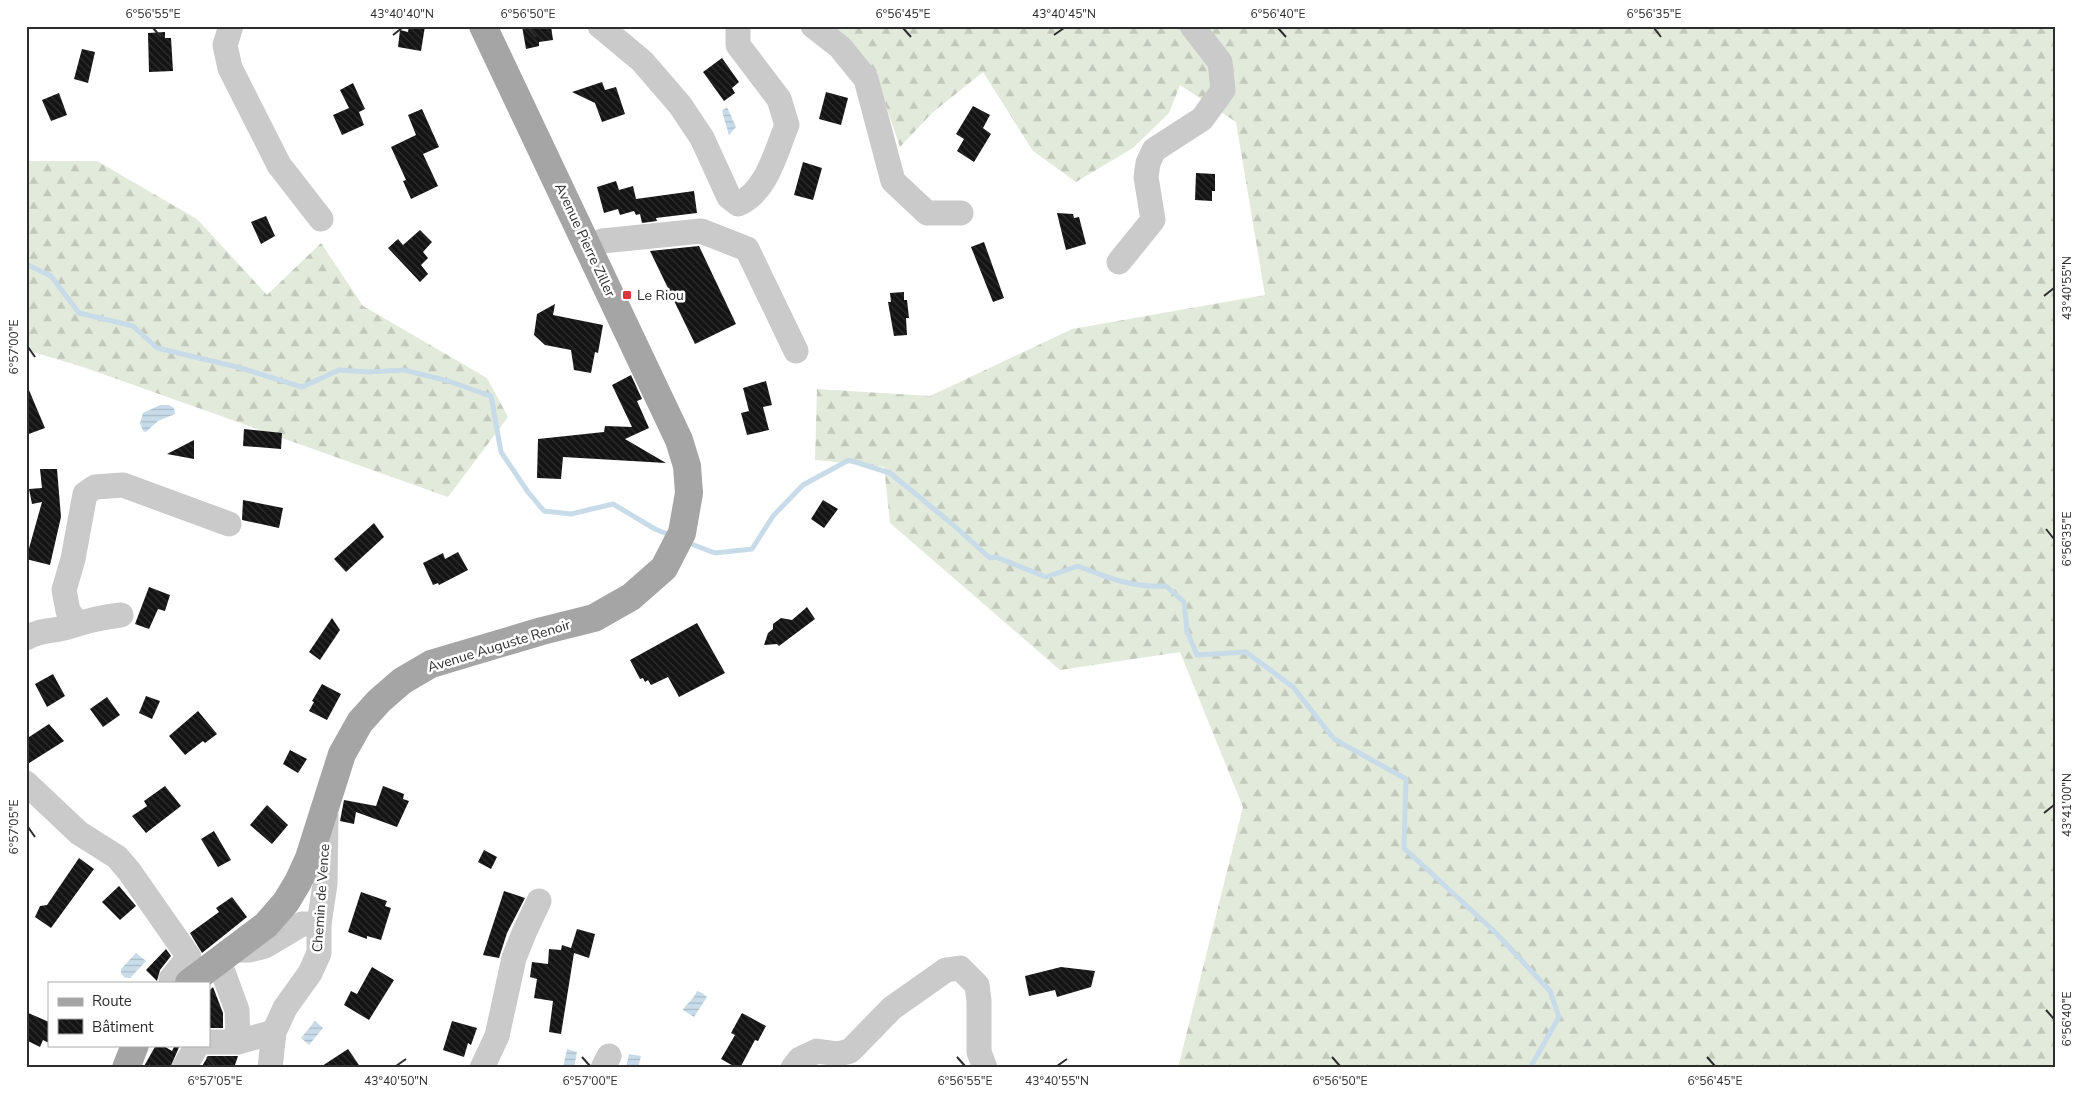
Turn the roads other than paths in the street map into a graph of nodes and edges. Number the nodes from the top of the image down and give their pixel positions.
1 (231, 26) edge
2 (483, 26) edge
3 (600, 26) edge
4 (738, 26) edge
5 (813, 26) edge
6 (1192, 26) edge
7 (961, 213) dead end
8 (321, 219) dead end
9 (589, 247) junction
10 (1119, 262) dead end
11 (796, 351) dead end
12 (229, 524) dead end
13 (664, 568) joint
14 (121, 615) dead end
15 (77, 623) junction
16 (26, 638) edge
17 (26, 783) edge
18 (327, 807) junction
19 (539, 902) dead end
20 (319, 924) junction
21 (224, 956) junction
22 (172, 982) edge
23 (190, 982) edge
24 (274, 1032) junction
25 (210, 1042) edge
26 (238, 1042) junction
27 (135, 1046) edge
28 (196, 1046) edge
29 (491, 1062) edge
30 (126, 1068) edge
31 (184, 1068) edge
32 (270, 1068) edge
33 (793, 1068) edge
34 (985, 1068) edge

1 - 8 street
2 - 9 main road, Avenue Pierre Ziller
3 - 4 street
5 - 7 street
6 - 10 street
9 - 11 street
9 - 13 main road, Avenue Pierre Ziller
12 - 15 street
13 - 18 main road, Avenue Auguste Renoir
14 - 15 street
15 - 16 street
17 - 22 street
18 - 20 street, Chemin de Vence
18 - 21 main road, Avenue Auguste Renoir
19 - 29 street
20 - 21 street
20 - 24 street, Chemin de Vence
21 - 23 main road, Avenue Auguste Renoir
21 - 26 street
24 - 26 street
24 - 32 street, Chemin de Vence
25 - 26 street
27 - 30 main road
28 - 31 street
33 - 34 street

